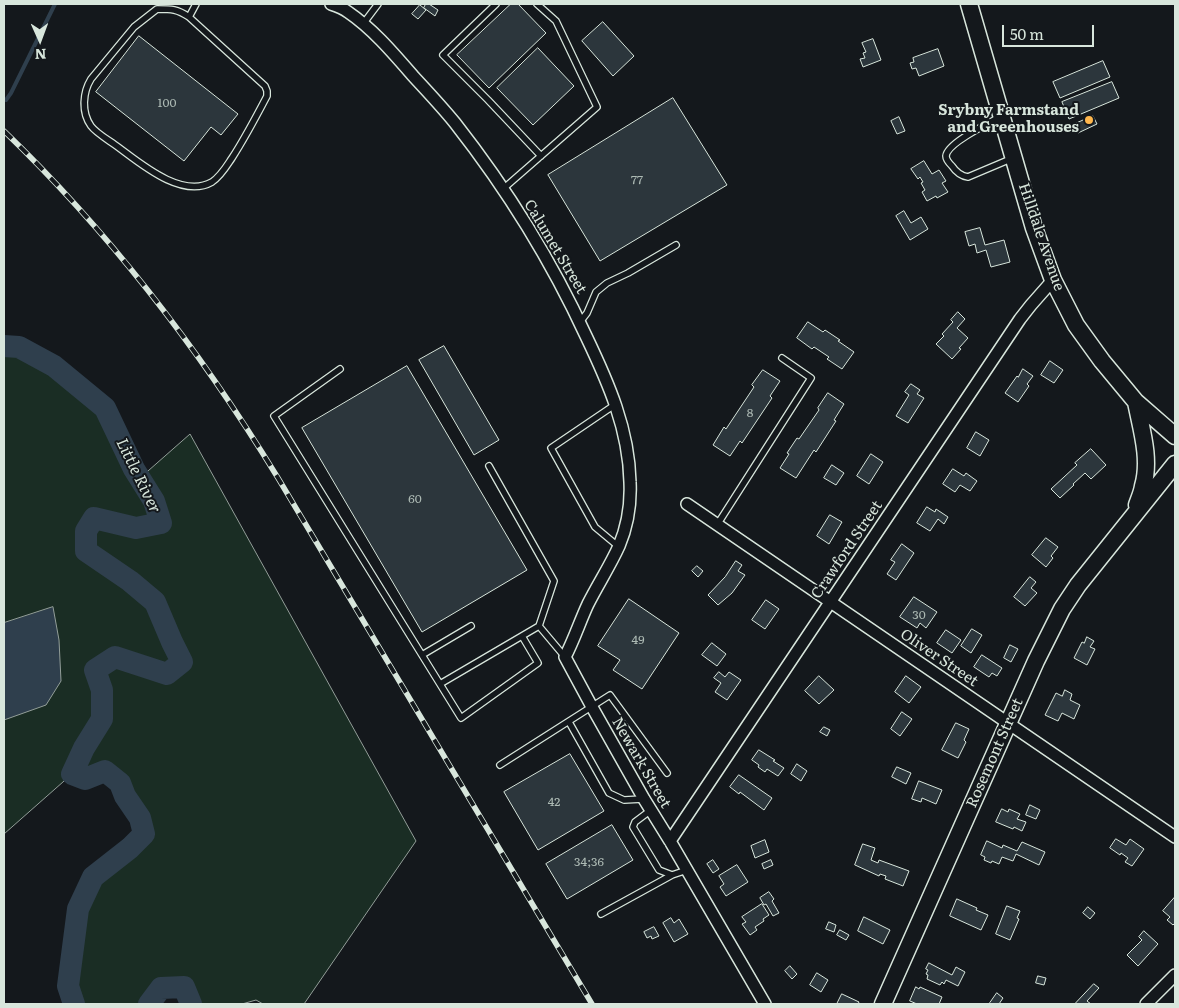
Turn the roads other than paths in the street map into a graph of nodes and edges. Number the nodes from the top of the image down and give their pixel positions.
1 (196, 4) edge
2 (331, 4) edge
3 (378, 4) edge
4 (496, 4) edge
5 (537, 4) edge
6 (969, 4) edge
7 (189, 17) junction
8 (363, 24) junction
9 (1002, 116) junction
10 (541, 156) junction
11 (1014, 157) junction
12 (503, 189) junction
13 (676, 245) dead end
14 (1053, 280) junction
15 (580, 322) junction
16 (782, 358) dead end
17 (340, 369) dead end
18 (1136, 402) junction
19 (616, 404) junction
20 (1175, 436) edge
21 (1175, 464) edge
22 (489, 466) dead end
23 (687, 504) dead end
24 (1132, 517) junction
25 (717, 525) junction
26 (618, 547) junction
27 (830, 602) junction
28 (471, 626) dead end
29 (539, 626) junction
30 (522, 636) junction
31 (422, 655) junction
32 (565, 657) junction
33 (440, 684) junction
34 (592, 707) junction
35 (569, 722) junction
36 (1008, 723) junction
37 (500, 765) dead end
38 (667, 772) dead end
39 (644, 799) junction
40 (651, 810) junction
41 (1175, 837) edge
42 (670, 841) junction
43 (687, 870) junction
44 (672, 876) junction
45 (601, 914) dead end
46 (1175, 975) edge
47 (765, 1004) edge
48 (883, 1004) edge
49 (1146, 1004) edge

1 - 7 lane
2 - 8 street, Calumet Street
3 - 8 lane
4 - 10 lane
5 - 10 lane
6 - 9 main road, Hilldale Avenue
7 - 7 lane
8 - 12 street, Calumet Street
9 - 11 main road, Hilldale Avenue
9 - 11 lane
10 - 12 lane
11 - 14 main road, Hilldale Avenue
12 - 15 street, Calumet Street
13 - 15 lane
14 - 18 main road, Hilldale Avenue
14 - 27 street, Crawford Street
15 - 19 street, Calumet Street
16 - 25 lane
17 - 31 lane
18 - 20 main road, Hilldale Avenue
18 - 24 main road, Rosemont Street
19 - 26 street, Calumet Street
19 - 26 lane
21 - 24 main road, Rosemont Street
22 - 29 lane
23 - 25 street, Oliver Street
24 - 36 main road, Rosemont Street
25 - 27 street, Oliver Street
26 - 32 street
27 - 36 street, Oliver Street
27 - 42 street, Crawford Street
28 - 31 lane
29 - 30 lane
29 - 32 lane
30 - 33 lane
30 - 33 lane
31 - 33 lane
32 - 34 street, Newark Street
34 - 35 lane
34 - 38 lane
34 - 39 street, Newark Street
35 - 37 lane
35 - 39 lane
36 - 41 street, Oliver Street
36 - 48 main road, Rosemont Street
39 - 40 street, Newark Street
40 - 42 street, Newark Street
40 - 44 lane
42 - 43 street, Newark Street
43 - 44 lane
43 - 47 street, Newark Street
44 - 45 lane
46 - 49 street

